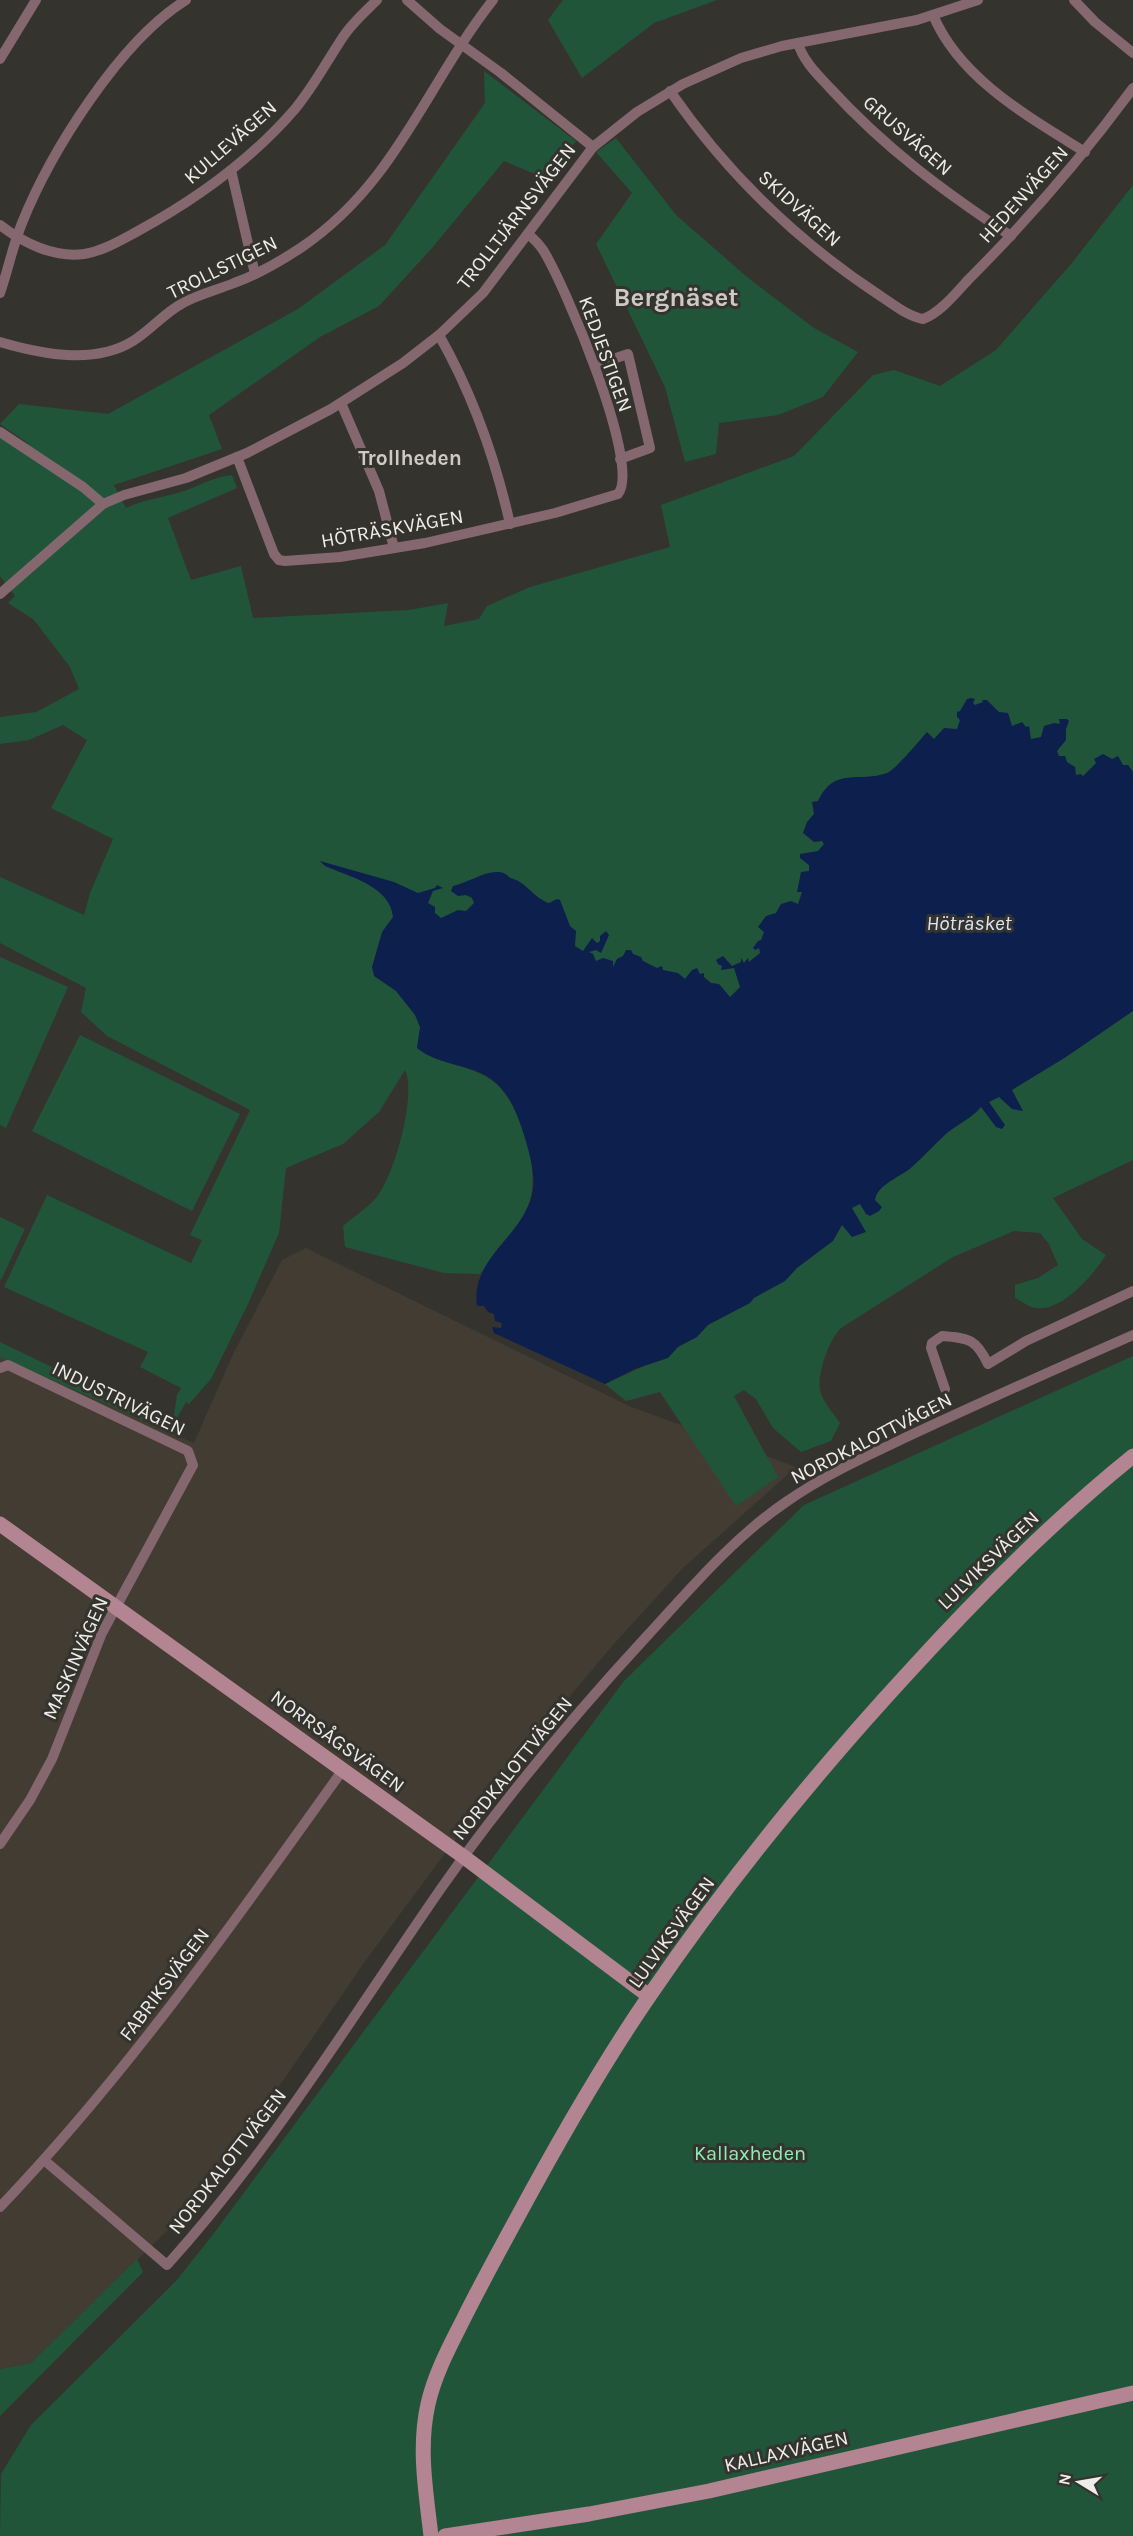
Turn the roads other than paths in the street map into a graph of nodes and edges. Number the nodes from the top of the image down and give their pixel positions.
1 (36, 0) edge
2 (186, 0) edge
3 (376, 0) edge
4 (407, 0) edge
5 (493, 0) edge
6 (978, 0) edge
7 (1074, 0) edge
8 (933, 15) junction
9 (798, 43) junction
10 (460, 44) junction
11 (1133, 53) edge
12 (0, 59) edge
13 (1133, 88) edge
14 (670, 92) junction
15 (593, 147) junction
16 (1085, 152) junction
17 (231, 170) junction
18 (0, 225) edge
19 (528, 234) junction
20 (1011, 236) junction
21 (18, 237) junction
22 (255, 274) junction
23 (0, 293) edge
24 (931, 315) joint
25 (439, 335) junction
26 (0, 342) edge
27 (595, 365) junction
28 (341, 403) junction
29 (0, 432) edge
30 (237, 457) junction
31 (621, 459) junction
32 (618, 494) joint
33 (103, 504) junction
34 (510, 524) junction
35 (394, 548) junction
36 (0, 594) edge
37 (1133, 1291) edge
38 (1133, 1335) edge
39 (0, 1368) edge
40 (945, 1389) dead end
41 (1133, 1456) edge
42 (183, 1486) joint
43 (0, 1524) edge
44 (116, 1608) junction
45 (342, 1771) junction
46 (0, 1844) edge
47 (464, 1857) junction
48 (649, 1996) junction
49 (44, 2160) junction
50 (0, 2207) edge
51 (1133, 2393) edge
52 (431, 2536) edge
53 (445, 2536) edge

1 - 12 street
2 - 21 street
3 - 17 street, KULLEVÄGEN
4 - 10 street
5 - 10 street, TROLLSTIGEN
6 - 8 street, TROLLTJÄRNSVÄGEN
7 - 11 street
8 - 9 street, TROLLTJÄRNSVÄGEN
8 - 16 street
9 - 14 street, TROLLTJÄRNSVÄGEN
9 - 20 street, GRUSVÄGEN
10 - 15 street
10 - 22 street, TROLLSTIGEN
13 - 16 street, HEDENVÄGEN
14 - 15 street, TROLLTJÄRNSVÄGEN
14 - 24 street, SKIDVÄGEN
15 - 19 street, TROLLTJÄRNSVÄGEN
16 - 20 street, HEDENVÄGEN
17 - 21 street, KULLEVÄGEN
17 - 22 street
18 - 21 street, KULLEVÄGEN
19 - 25 street, TROLLTJÄRNSVÄGEN
19 - 27 street, KEDJESTIGEN
20 - 24 street, HEDENVÄGEN
21 - 23 street
22 - 26 street, TROLLSTIGEN
25 - 28 street, TROLLTJÄRNSVÄGEN
25 - 34 street
27 - 31 street, KEDJESTIGEN
27 - 31 street
28 - 30 street, TROLLTJÄRNSVÄGEN
28 - 35 street
29 - 33 street
30 - 33 street, TROLLTJÄRNSVÄGEN
30 - 35 street, HÖTRÄSKVÄGEN
31 - 32 street, KEDJESTIGEN
32 - 34 street, HÖTRÄSKVÄGEN
33 - 36 street, TROLLTJÄRNSVÄGEN
34 - 35 street, HÖTRÄSKVÄGEN
37 - 40 street
38 - 47 street, NORDKALOTTVÄGEN
39 - 42 street, INDUSTRIVÄGEN
41 - 48 main road, LULVIKSVÄGEN
42 - 44 street, MASKINVÄGEN
43 - 44 main road, NORRSÅGSVÄGEN
44 - 45 main road, NORRSÅGSVÄGEN
44 - 46 street, MASKINVÄGEN
45 - 47 main road, NORRSÅGSVÄGEN
45 - 49 street, FABRIKSVÄGEN
47 - 48 main road, NORRSÅGSVÄGEN
47 - 49 street, NORDKALOTTVÄGEN
48 - 52 main road, LULVIKSVÄGEN
49 - 50 street, FABRIKSVÄGEN
51 - 53 main road, KALLAXVÄGEN

